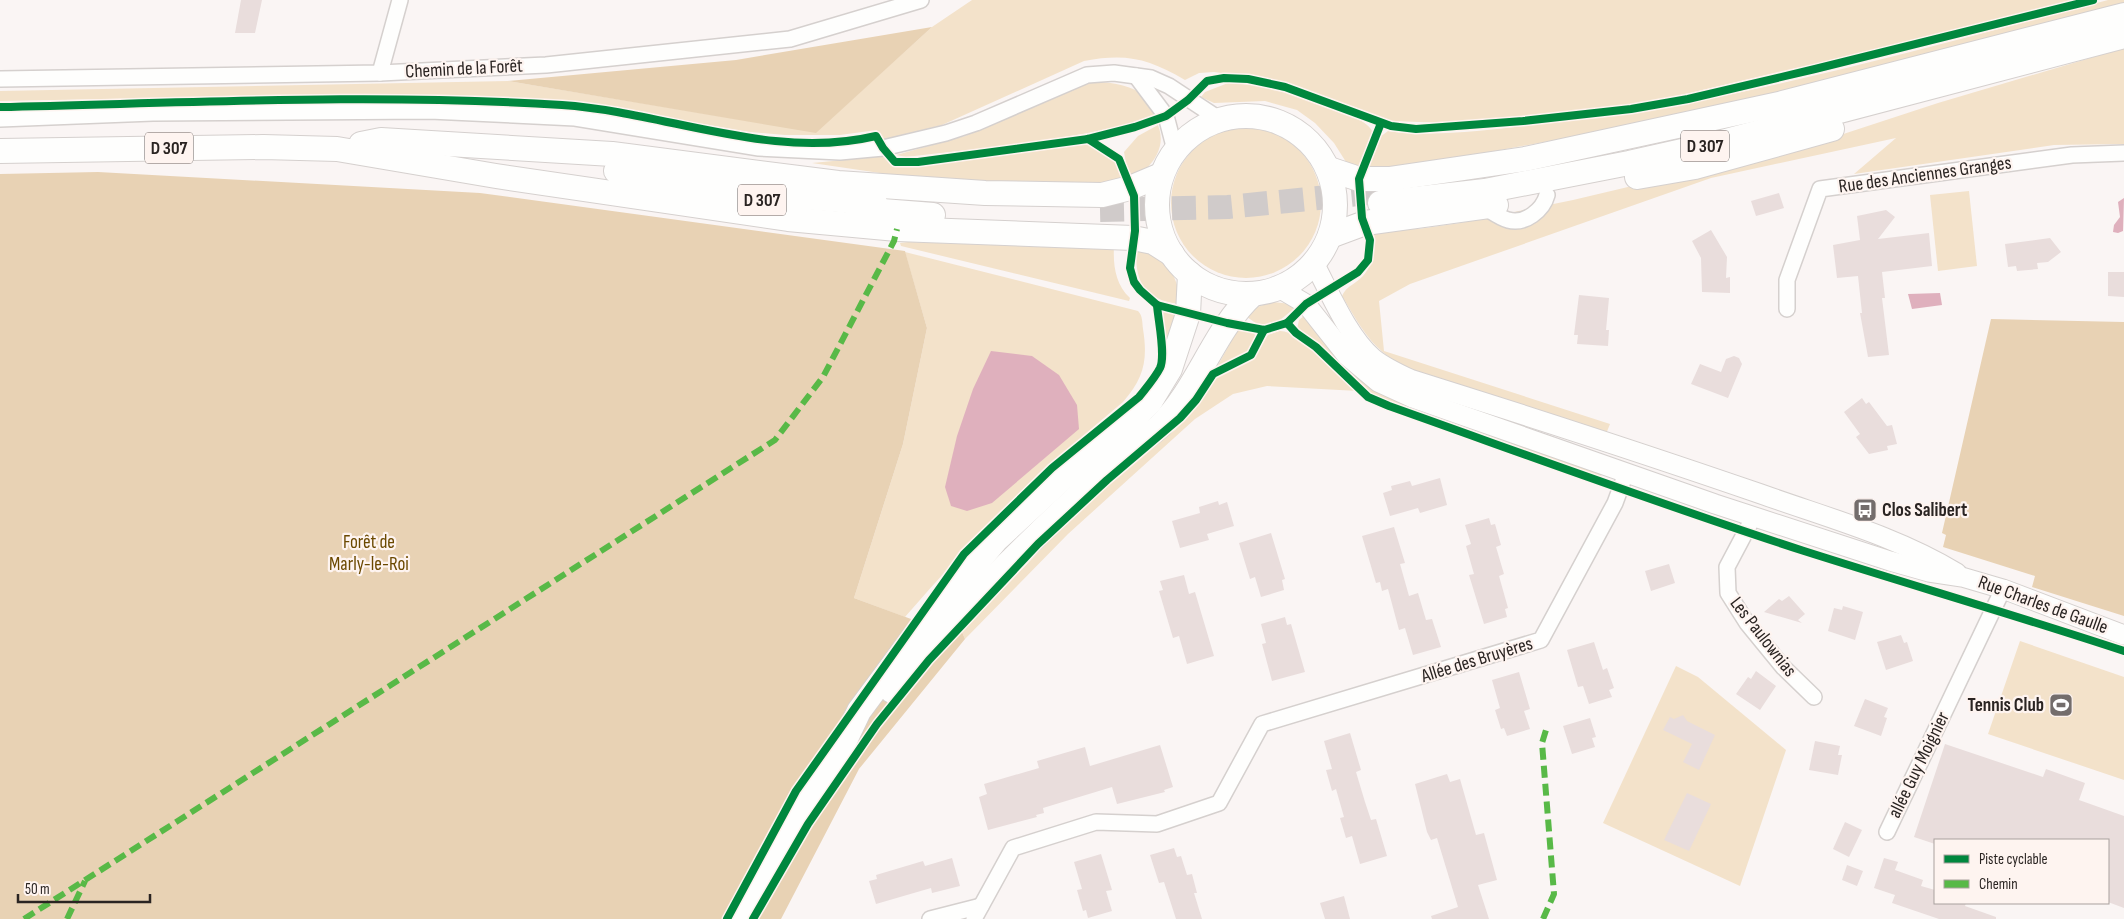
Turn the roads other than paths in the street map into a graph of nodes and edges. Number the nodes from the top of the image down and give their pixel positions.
1 (400, 0) edge
2 (921, 0) edge
3 (2124, 15) edge
4 (2124, 36) edge
5 (2020, 53) junction
6 (380, 73) junction
7 (1136, 76) junction
8 (0, 79) edge
9 (0, 119) edge
10 (1219, 119) junction
11 (510, 148) junction
12 (337, 149) junction
13 (1175, 150) junction
14 (0, 151) edge
15 (2124, 153) edge
16 (425, 163) junction
17 (1329, 169) junction
18 (1162, 176) junction
19 (1380, 198) tunnel mouth
20 (1330, 236) junction
21 (1172, 254) junction
22 (1314, 263) junction
23 (1190, 274) junction
24 (1279, 288) junction
25 (1253, 294) junction
26 (1787, 309) dead end
27 (1635, 452) junction
28 (1626, 473) junction
29 (1763, 495) junction
30 (1754, 516) junction
31 (1962, 577) junction
32 (2003, 589) junction
33 (2124, 635) edge
34 (1814, 697) dead end
35 (840, 751) junction
36 (1887, 832) dead end
37 (978, 912) edge
38 (739, 919) edge
39 (930, 919) edge

1 - 6 street
2 - 6 street, Chemin de la Forêt
3 - 5 main road, D 307
4 - 5 main road, D 307
5 - 17 main road
5 - 19 main road, D 307
5 - 20 main road
6 - 8 street, Chemin de la Forêt
7 - 9 street
7 - 10 street
7 - 13 street
10 - 13 main road
10 - 17 main road
11 - 12 main road, D 307
11 - 16 main road, D 307
11 - 18 main road
12 - 14 main road, D 307
12 - 16 main road, D 307
13 - 18 main road
15 - 26 street, Rue des Anciennes Granges
16 - 21 main road
17 - 20 main road
18 - 21 main road
20 - 22 main road
21 - 23 main road
22 - 24 main road
22 - 27 street
23 - 25 main road
23 - 35 main road
24 - 25 main road
24 - 28 street
25 - 35 main road
27 - 28 street
27 - 29 street
28 - 30 street
28 - 37 street, Allée des Bruyères
29 - 30 street
29 - 31 street
30 - 31 street
30 - 34 street, Les Paulownias
31 - 32 street, Rue Charles de Gaulle
32 - 33 street, Rue Charles de Gaulle
32 - 36 street, allée Guy Moignier
35 - 38 main road
37 - 39 street

